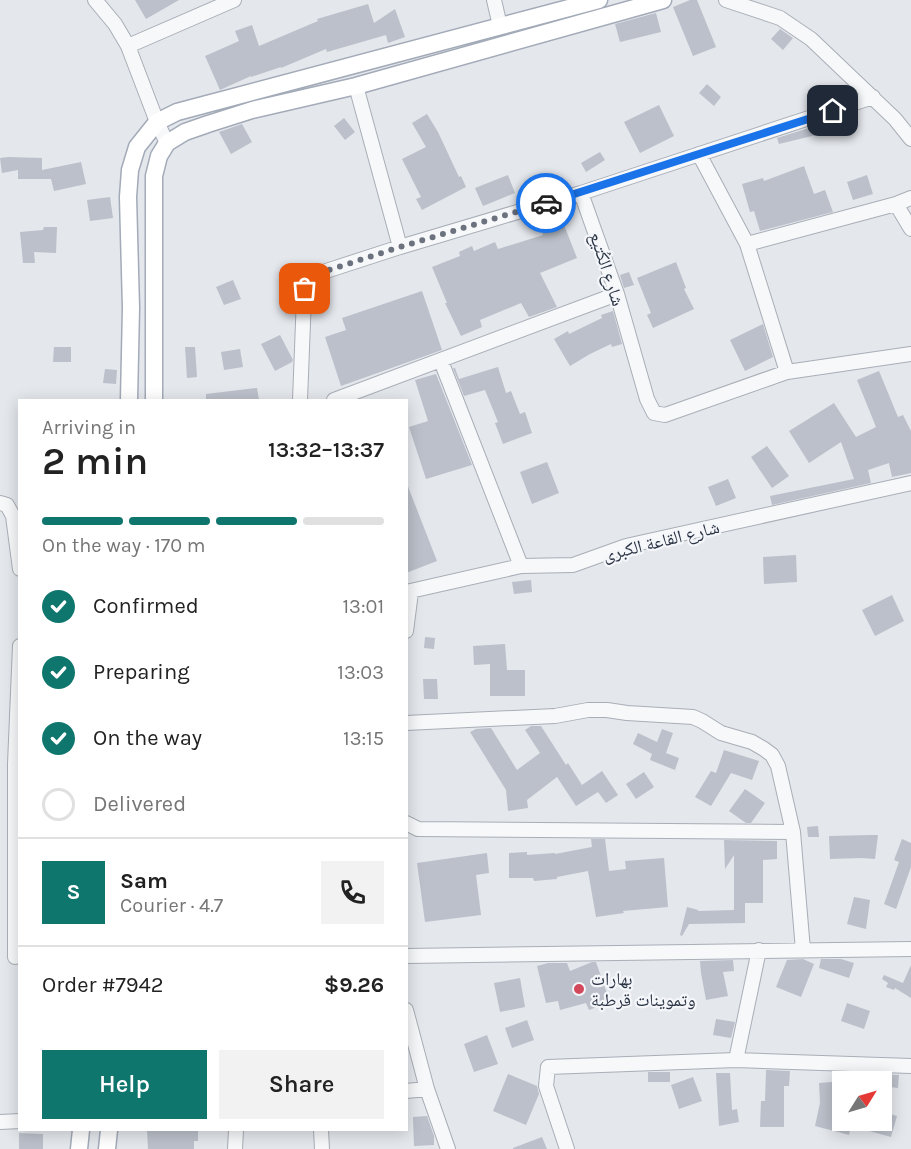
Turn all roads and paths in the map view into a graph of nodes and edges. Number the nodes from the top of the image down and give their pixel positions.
1 (94, 0) edge
2 (234, 0) edge
3 (494, 0) edge
4 (599, 0) edge
5 (663, 0) edge
6 (726, 0) edge
7 (500, 26) junction
8 (128, 46) junction
9 (356, 86) junction
10 (873, 97) junction
11 (157, 122) junction
12 (911, 139) edge
13 (167, 142) junction
14 (699, 154) junction
15 (581, 192) junction
16 (911, 198) edge
17 (896, 204) junction
18 (911, 229) edge
19 (747, 244) junction
20 (400, 247) junction
21 (616, 294) junction
22 (911, 354) edge
23 (441, 361) junction
24 (787, 372) junction
25 (129, 399) edge
26 (154, 399) edge
27 (300, 399) edge
28 (337, 399) edge
29 (911, 483) edge
30 (0, 503) edge
31 (18, 554) edge
32 (521, 566) junction
33 (409, 592) edge
34 (18, 693) edge
35 (408, 723) edge
36 (408, 824) edge
37 (793, 832) junction
38 (911, 949) edge
39 (759, 950) junction
40 (803, 950) junction
41 (408, 956) edge
42 (0, 957) edge
43 (17, 957) edge
44 (408, 1018) edge
45 (736, 1060) junction
46 (911, 1066) edge
47 (427, 1089) junction
48 (408, 1091) edge
49 (18, 1121) edge
50 (0, 1122) edge
51 (81, 1131) edge
52 (109, 1131) edge
53 (236, 1131) edge
54 (321, 1131) edge
55 (79, 1149) edge
56 (107, 1149) edge
57 (235, 1149) edge
58 (322, 1149) edge
59 (448, 1149) edge
60 (567, 1149) edge

1 - 8 street
2 - 8 street
3 - 7 street
4 - 7 main road
5 - 9 main road
6 - 10 street
7 - 11 main road
8 - 11 street
9 - 13 main road
9 - 20 street
10 - 12 street
10 - 14 street
11 - 13 street
11 - 25 main road
13 - 26 main road
14 - 15 street
14 - 19 street
15 - 20 street
15 - 21 street, شارع الكُتيع
16 - 17 street
17 - 18 street
17 - 19 street
19 - 24 street
20 - 27 street
21 - 23 street
21 - 24 street, شارع الكُتيع
22 - 24 street, شارع الكُتيع
23 - 28 street
23 - 32 street
29 - 32 street, شارع القاعة الكبرى
30 - 31 street
32 - 33 street, شارع القاعة الكبرى
34 - 43 street
35 - 37 street
36 - 37 street
37 - 40 street
38 - 40 street
39 - 40 street
39 - 41 street
39 - 45 street
42 - 43 street
44 - 47 street
45 - 46 street
45 - 60 street
47 - 48 street
47 - 59 street
49 - 50 street
51 - 55 main road
52 - 56 main road
53 - 57 street
54 - 58 street

